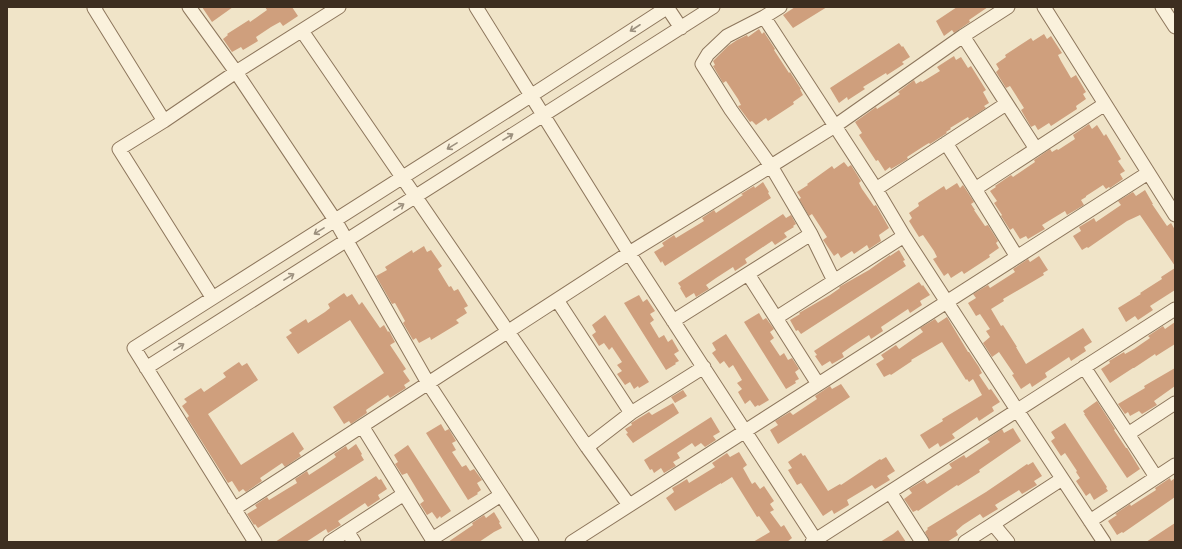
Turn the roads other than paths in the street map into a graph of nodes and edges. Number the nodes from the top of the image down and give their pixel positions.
1 (96, 7) edge
2 (189, 7) edge
3 (340, 7) edge
4 (476, 7) edge
5 (667, 7) edge
6 (713, 7) edge
7 (780, 7) edge
8 (1008, 7) edge
9 (1044, 7) edge
10 (1168, 11) edge
11 (764, 17) junction
12 (1175, 27) edge
13 (681, 28) junction
14 (302, 31) junction
15 (963, 36) junction
16 (236, 72) junction
17 (532, 95) junction
18 (1006, 104) junction
19 (1105, 104) junction
20 (544, 114) junction
21 (164, 120) junction
22 (835, 126) junction
23 (946, 143) junction
24 (1036, 149) junction
25 (771, 166) junction
26 (1148, 173) junction
27 (402, 178) junction
28 (876, 189) junction
29 (975, 189) junction
30 (415, 197) junction
31 (1175, 215) edge
32 (335, 220) junction
33 (811, 234) junction
34 (904, 236) junction
35 (347, 240) junction
36 (630, 253) junction
37 (1017, 257) junction
38 (748, 274) junction
39 (834, 281) junction
40 (212, 298) junction
41 (557, 300) junction
42 (947, 302) junction
43 (1175, 309) edge
44 (776, 318) junction
45 (673, 321) junction
46 (507, 332) junction
47 (704, 367) junction
48 (1084, 367) junction
49 (146, 368) junction
50 (428, 383) junction
51 (818, 384) junction
52 (1175, 403) edge
53 (1017, 410) junction
54 (631, 413) junction
55 (362, 426) junction
56 (745, 431) junction
57 (1128, 434) junction
58 (587, 447) junction
59 (1175, 465) edge
60 (1156, 477) junction
61 (1062, 479) junction
62 (890, 492) junction
63 (404, 494) junction
64 (501, 495) junction
65 (629, 505) junction
66 (234, 509) junction
67 (1090, 521) junction
68 (993, 524) junction
69 (350, 536) edge
70 (430, 540) edge
71 (815, 541) edge
72 (255, 542) edge
73 (330, 542) edge
74 (532, 542) edge
75 (572, 542) edge
76 (922, 542) edge
77 (966, 542) edge
78 (1008, 542) edge
79 (1104, 542) edge

1 - 21 street
2 - 16 street
3 - 14 street
4 - 17 street
5 - 13 street
5 -> 17 street
6 - 13 street
7 - 11 street
8 - 15 street
9 - 19 street
10 - 12 street
11 - 22 street
11 - 25 street
13 - 20 street
14 - 16 street
14 - 27 street
15 - 18 street
15 - 22 street
16 - 21 street
16 - 32 street
17 - 20 street
17 -> 27 street
18 - 23 street
18 - 24 street
19 - 24 street
19 - 26 street
30 -> 20 street
20 - 36 street
21 - 40 street
22 - 25 street
22 - 28 street
23 - 28 street
23 - 29 street
24 - 29 street
25 - 33 street
25 - 36 street
26 - 31 street
26 - 37 street
27 - 30 street
27 - 32 street
28 - 34 street
29 - 37 street
35 -> 30 street
30 - 46 street
32 - 35 street
32 -> 40 street
33 - 38 street
33 - 39 street
34 - 39 street
34 - 42 street
49 -> 35 street
35 - 50 street
36 - 41 street
36 - 45 street
37 - 42 street
38 - 44 street
38 - 45 street
39 - 44 street
40 - 49 street
41 - 46 street
41 - 54 street
42 - 51 street
42 - 53 street
43 - 48 street
44 - 51 street
45 - 47 street
46 - 50 street
46 - 58 street
47 - 54 street
47 - 56 street
48 - 53 street
48 - 57 street
49 - 66 street
50 - 55 street
50 - 64 street
51 - 56 street
52 - 57 street
53 - 61 street
53 - 62 street
54 - 58 street
55 - 63 street
55 - 66 street
56 - 65 street
56 - 71 street
57 - 60 street
58 - 65 street
59 - 60 street
60 - 67 street
61 - 67 street
61 - 68 street
62 - 71 street
62 - 76 street
63 - 69 street
63 - 70 street
64 - 70 street
64 - 74 street
65 - 75 street
66 - 72 street
67 - 79 street
68 - 77 street
68 - 78 street
69 - 73 street

